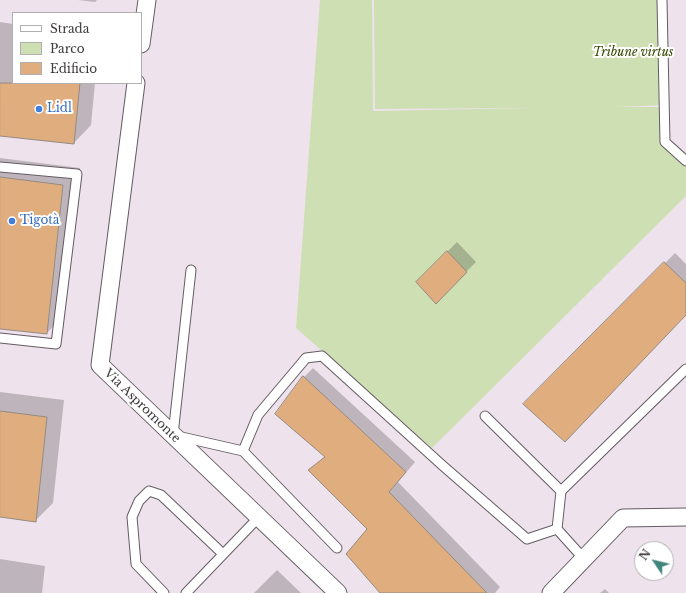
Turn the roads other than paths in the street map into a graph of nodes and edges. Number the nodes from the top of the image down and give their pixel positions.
1 (147, 0) edge
2 (662, 0) edge
3 (142, 37) edge
4 (136, 84) edge
5 (686, 161) edge
6 (0, 167) edge
7 (191, 270) dead end
8 (0, 338) edge
9 (686, 369) edge
10 (485, 416) dead end
11 (173, 435) junction
12 (243, 451) junction
13 (561, 491) junction
14 (259, 517) junction
15 (686, 517) edge
16 (557, 529) junction
17 (337, 548) dead end
18 (223, 554) junction
19 (584, 559) junction
20 (164, 593) edge
21 (186, 593) edge
22 (338, 593) edge
23 (551, 593) edge

1 - 3 street
2 - 5 lane
4 - 11 street, Via Aspromonte
6 - 8 lane
7 - 11 lane
9 - 13 lane
10 - 13 lane
11 - 12 lane
11 - 14 street, Via Aspromonte
12 - 16 lane
12 - 17 lane
13 - 16 lane
14 - 18 lane
14 - 22 street, Via Aspromonte
15 - 19 street
16 - 19 lane
18 - 20 lane
18 - 21 lane
19 - 23 street

